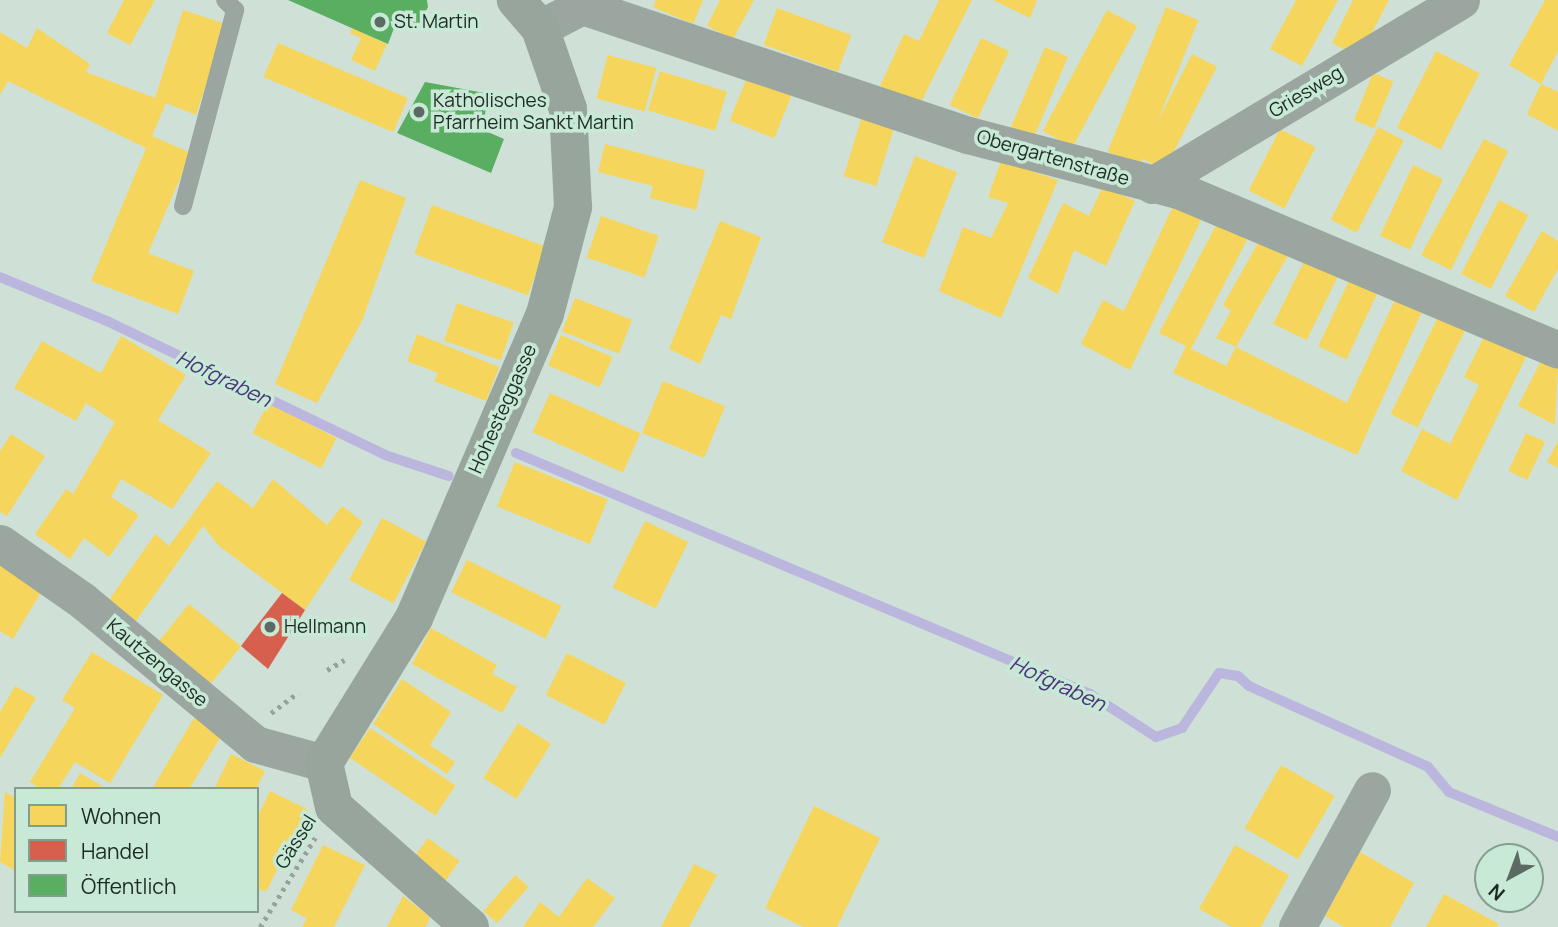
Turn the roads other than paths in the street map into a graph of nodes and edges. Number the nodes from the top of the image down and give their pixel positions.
1 (225, 0) edge
2 (1461, 0) edge
3 (528, 14) edge
4 (1152, 185) junction
5 (183, 205) dead end
6 (1558, 350) edge
7 (0, 542) edge
8 (324, 763) junction
9 (1372, 790) dead end
10 (1301, 925) edge
11 (470, 927) edge

1 - 5 lane
2 - 4 street, Griesweg
3 - 4 street, Obergartenstraße
3 - 8 main road, Hohesteggasse
4 - 6 street, Obergartenstraße
7 - 8 street, Kautzengasse
8 - 11 main road
9 - 10 street

